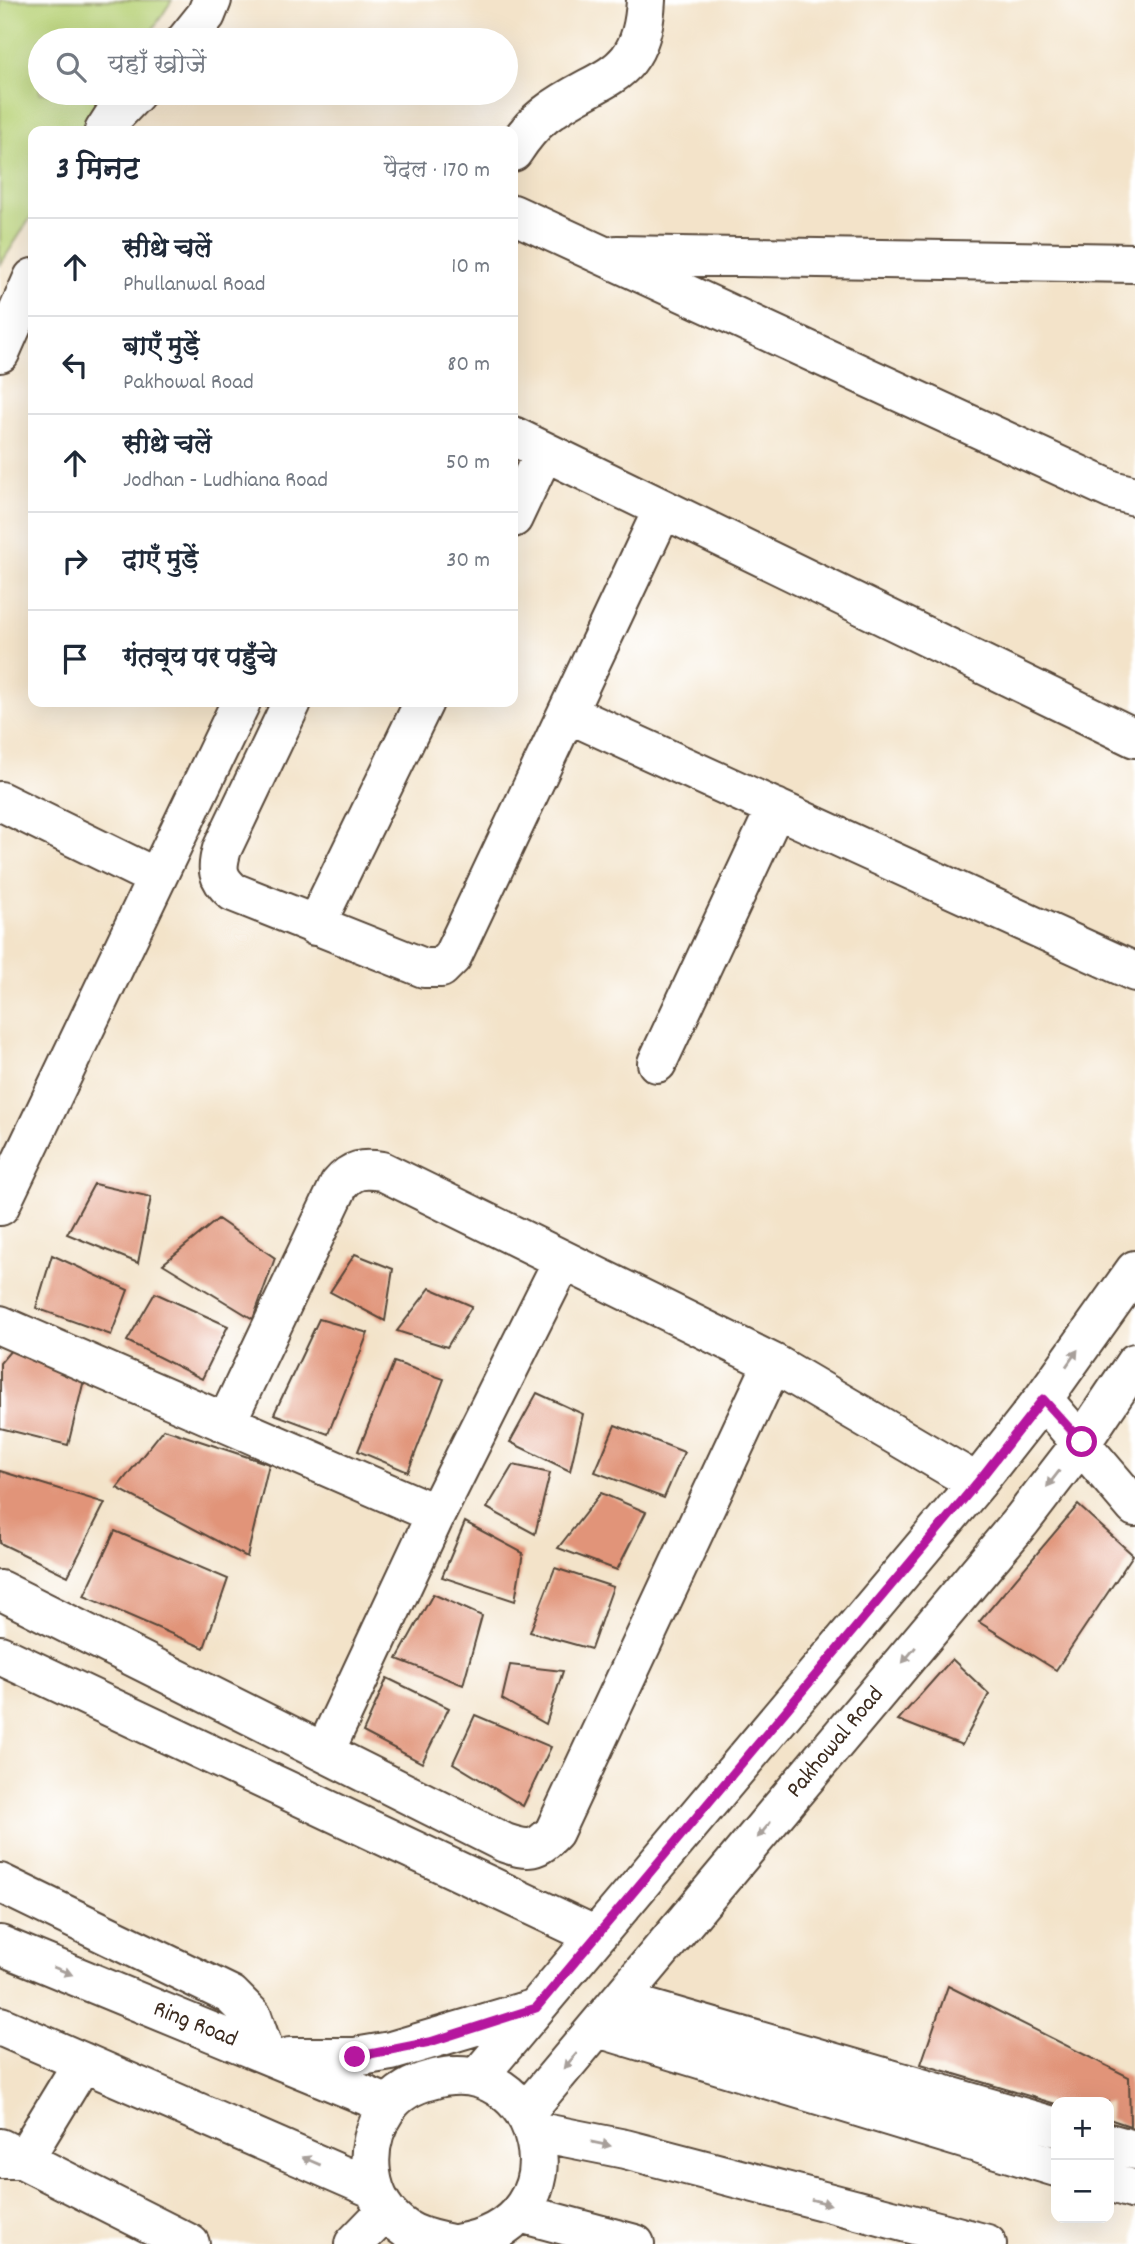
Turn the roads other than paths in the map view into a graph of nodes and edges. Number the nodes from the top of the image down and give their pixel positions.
1 (212, 0) edge
2 (646, 0) edge
3 (196, 28) edge
4 (518, 146) edge
5 (518, 216) edge
6 (604, 254) junction
7 (1135, 263) edge
8 (28, 289) edge
9 (0, 353) edge
10 (529, 444) edge
11 (518, 495) edge
12 (1135, 496) edge
13 (662, 511) junction
14 (239, 707) edge
15 (290, 707) edge
16 (422, 707) edge
17 (567, 713) junction
18 (1135, 737) edge
19 (0, 801) edge
20 (775, 808) junction
21 (157, 878) junction
22 (315, 926) junction
23 (1135, 972) edge
24 (657, 1063) dead end
25 (0, 1206) edge
26 (562, 1262) junction
27 (1135, 1270) edge
28 (0, 1325) edge
29 (773, 1363) junction
30 (1135, 1363) edge
31 (1043, 1399) junction
32 (226, 1423) junction
33 (1082, 1442) junction
34 (977, 1483) junction
35 (1135, 1507) edge
36 (436, 1514) junction
37 (0, 1590) edge
38 (0, 1655) edge
39 (325, 1751) junction
40 (0, 1883) edge
41 (596, 1936) junction
42 (0, 1945) edge
43 (536, 2008) junction
44 (610, 2015) junction
45 (0, 2026) edge
46 (270, 2055) junction
47 (83, 2063) junction
48 (477, 2078) junction
49 (389, 2105) junction
50 (529, 2122) junction
51 (1051, 2126) edge
52 (1114, 2144) edge
53 (1135, 2150) edge
54 (8, 2155) edge
55 (1051, 2165) edge
56 (1114, 2184) edge
57 (1135, 2190) edge
58 (380, 2200) junction
59 (520, 2213) junction
60 (436, 2242) edge
61 (190, 2244) edge
62 (354, 2244) edge
63 (635, 2244) edge
64 (987, 2244) edge

1 - 3 street
2 - 4 street
5 - 6 street
6 - 7 street
6 - 12 street
8 - 9 street
10 - 11 street
10 - 13 street
13 - 17 street
13 - 18 street
14 - 21 street
15 - 22 street
16 - 22 street
17 - 20 street
17 - 22 street
19 - 21 street
20 - 23 street
20 - 24 street
21 - 25 street
26 - 29 street
26 - 32 street
26 - 36 street
31 -> 27 street
28 - 32 street
29 - 34 street
29 - 39 street
30 - 33 street, Pakhowal Road
31 - 33 street
31 - 34 street
32 - 36 street
33 - 35 street
33 -> 44 street, Pakhowal Road
34 - 41 street
36 - 39 street
37 - 39 street
38 - 41 street
40 - 46 street
41 - 43 street
42 -> 46 street, Ring Road
43 - 46 street
43 - 48 street
44 -> 50 street, Pakhowal Road
44 - 51 street
44 - 55 street
45 - 47 street
46 - 49 street, Ring Road
47 - 54 street
58 -> 47 street
48 - 49 street
48 - 50 street
49 - 58 street
50 - 59 street
50 -> 64 street
52 - 53 street
54 - 61 street
56 - 57 street
58 - 60 street
58 - 62 street
59 - 60 street
59 - 63 street

